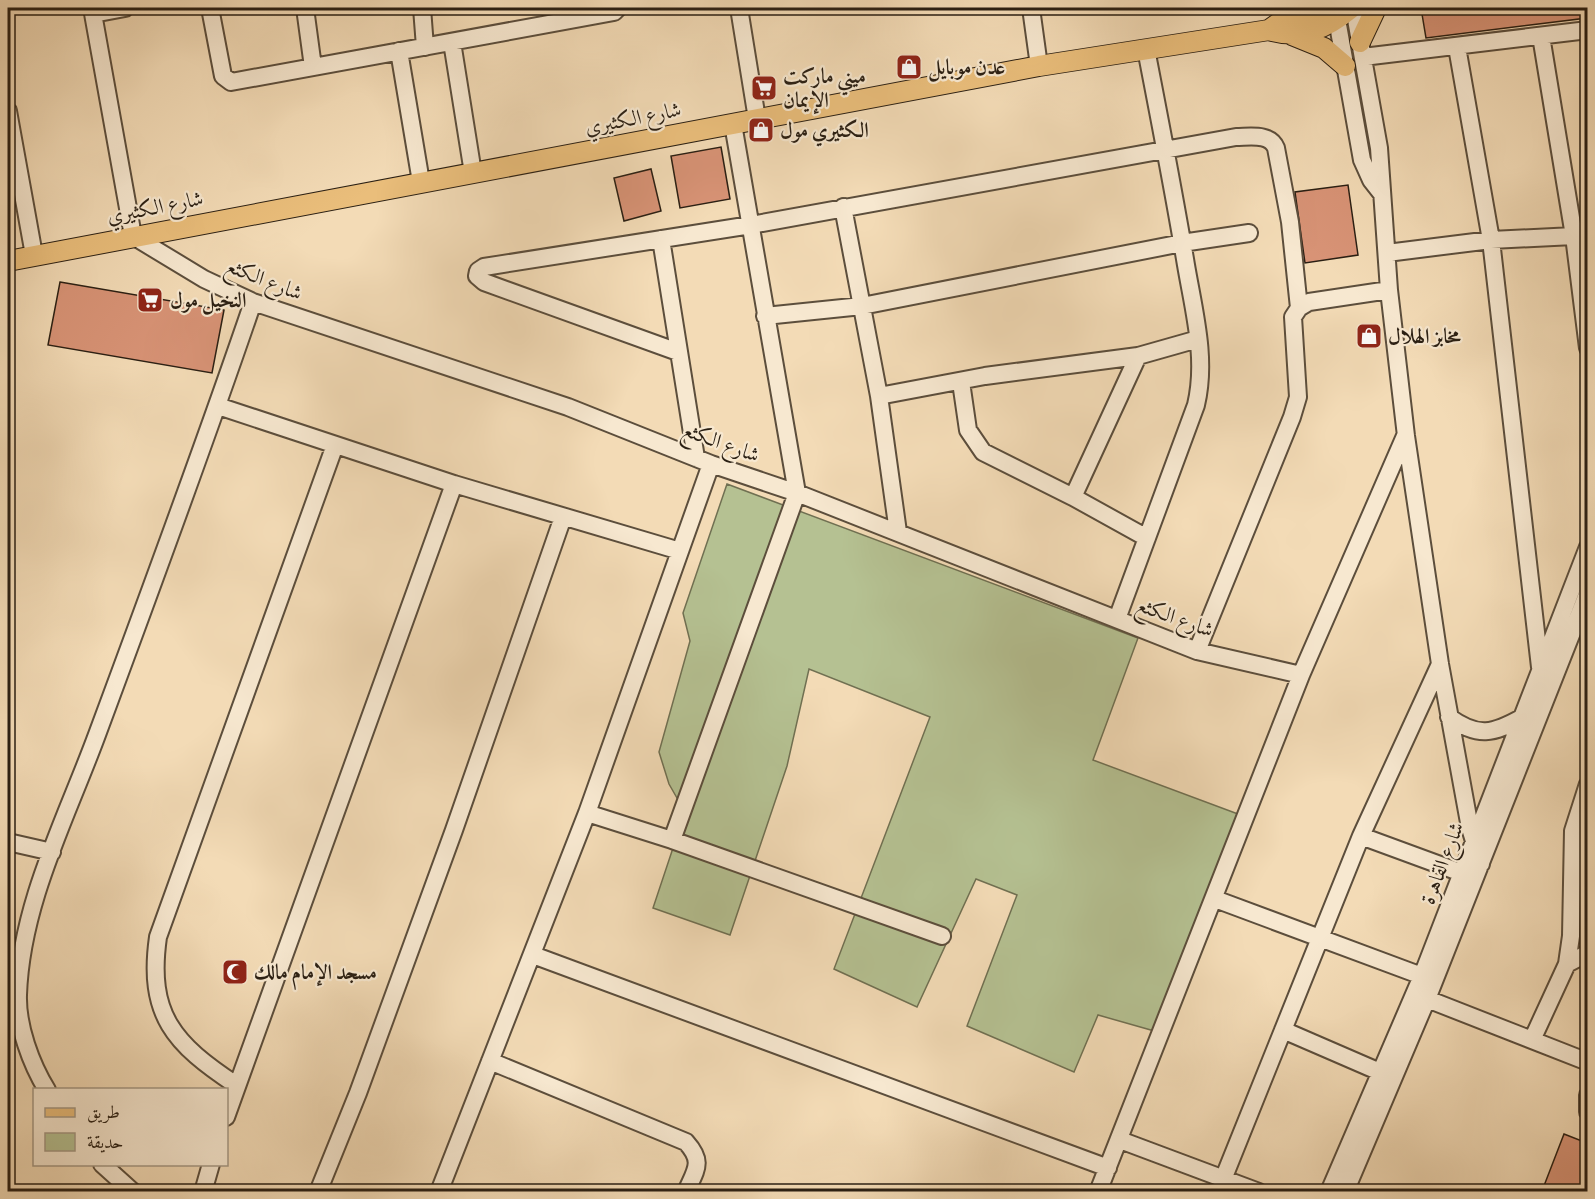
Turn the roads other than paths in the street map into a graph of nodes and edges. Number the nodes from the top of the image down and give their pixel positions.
1 (125, 8) edge
2 (210, 8) edge
3 (305, 8) edge
4 (422, 8) edge
5 (618, 8) edge
6 (739, 8) edge
7 (1031, 8) edge
8 (1317, 8) edge
9 (1376, 8) edge
10 (92, 10) edge
11 (1344, 11) edge
12 (1269, 30) junction
13 (1587, 30) edge
14 (1289, 34) junction
15 (1541, 36) junction
16 (452, 42) junction
17 (425, 46) junction
18 (1458, 47) junction
19 (1146, 49) junction
20 (399, 51) junction
21 (1356, 55) junction
22 (1039, 66) junction
23 (313, 67) junction
24 (8, 111) edge
25 (757, 119) junction
26 (733, 124) junction
27 (1165, 149) junction
28 (473, 172) junction
29 (421, 182) junction
30 (843, 207) junction
31 (751, 225) junction
32 (1249, 233) dead end
33 (133, 236) junction
34 (1574, 236) junction
35 (661, 239) junction
36 (1491, 240) junction
37 (1182, 243) junction
38 (1387, 253) junction
39 (34, 255) junction
40 (8, 261) edge
41 (1389, 290) junction
42 (253, 302) junction
43 (862, 306) junction
44 (1299, 308) junction
45 (765, 316) junction
46 (1198, 339) junction
47 (1587, 348) edge
48 (678, 352) junction
49 (1138, 356) junction
50 (961, 382) junction
51 (879, 396) junction
52 (218, 406) junction
53 (1406, 436) junction
54 (335, 445) junction
55 (704, 461) junction
56 (454, 484) junction
57 (797, 493) junction
58 (1073, 497) junction
59 (563, 517) junction
60 (898, 532) junction
61 (1147, 538) junction
62 (1587, 546) edge
63 (680, 551) junction
64 (1587, 592) edge
65 (1117, 620) junction
66 (1197, 651) junction
67 (1440, 664) junction
68 (1540, 672) junction
69 (1301, 675) junction
70 (1449, 717) junction
71 (1523, 717) junction
72 (1587, 784) edge
73 (587, 813) junction
74 (1361, 836) junction
75 (672, 840) junction
76 (8, 842) edge
77 (1474, 842) junction
78 (52, 852) junction
79 (1473, 872) junction
80 (1215, 899) junction
81 (942, 936) dead end
82 (1319, 937) junction
83 (1587, 953) edge
84 (533, 955) junction
85 (1567, 964) junction
86 (1422, 976) junction
87 (1421, 996) junction
88 (1283, 1030) junction
89 (1532, 1040) junction
90 (490, 1061) junction
91 (1587, 1062) edge
92 (1380, 1072) junction
93 (236, 1085) junction
94 (46, 1088) edge
95 (1587, 1095) edge
96 (228, 1111) edge
97 (1587, 1112) edge
98 (1120, 1140) junction
99 (104, 1166) edge
100 (210, 1166) edge
101 (1108, 1168) junction
102 (1224, 1177) junction
103 (133, 1191) edge
104 (203, 1191) edge
105 (318, 1191) edge
106 (439, 1191) edge
107 (688, 1191) edge
108 (1098, 1191) edge
109 (1259, 1191) edge
110 (1329, 1191) edge
111 (1345, 1191) edge

1 - 10 street
2 - 23 street
3 - 23 street
4 - 17 street
5 - 16 street
6 - 25 street
7 - 22 street
8 - 12 main road, شارع الكثيري
9 - 21 main road
10 - 33 street
11 - 14 main road, شارع الكثيري
11 - 21 street
11 - 21 street
12 - 14 main road, شارع الكثيري
12 - 19 main road, شارع الكثيري
13 - 15 street
14 - 21 main road
15 - 18 street
15 - 34 street
16 - 17 street
16 - 28 street
17 - 20 street
18 - 21 street
18 - 36 street
19 - 22 main road, شارع الكثيري
19 - 27 street
20 - 23 street
20 - 29 street
21 - 38 street
22 - 25 main road, شارع الكثيري
24 - 39 street
25 - 26 main road, شارع الكثيري
26 - 28 main road, شارع الكثيري
26 - 31 street
27 - 30 street
27 - 37 street
27 - 44 street
28 - 29 main road, شارع الكثيري
29 - 33 main road, شارع الكثيري
30 - 31 street
30 - 43 street
31 - 35 street
31 - 45 street
32 - 37 street
33 - 39 main road, شارع الكثيري
33 - 42 street, شارع الكثع
34 - 36 street
34 - 47 street
35 - 48 street
35 - 48 street
36 - 38 street
36 - 68 street
37 - 43 street
37 - 46 street
38 - 41 street
39 - 40 main road, شارع الكثيري
41 - 44 street
41 - 53 street
42 - 52 street
42 - 55 street, شارع الكثع
43 - 45 street
43 - 51 street
44 - 66 street
45 - 57 street
46 - 49 street
46 - 61 street
48 - 55 street
49 - 50 street
49 - 58 street
50 - 51 street
50 - 58 street
51 - 60 street
52 - 54 street
52 - 78 street
53 - 67 street
53 - 69 street
54 - 56 street
54 - 93 street
55 - 57 street, شارع الكثع
55 - 63 street
56 - 59 street
56 - 93 street
57 - 60 street, شارع الكثع
57 - 75 street
58 - 61 street
59 - 63 street
59 - 105 street
60 - 65 street, شارع الكثع
61 - 65 street
62 - 68 street, شارع القاهرة
63 - 73 street
64 - 79 street, شارع القاهرة
65 - 66 street, شارع الكثع
66 - 69 street, شارع الكثع
67 - 70 street
67 - 74 street
68 - 71 street, شارع القاهرة
69 - 80 street
70 - 71 street
70 - 77 street
71 - 77 street, شارع القاهرة
72 - 85 street
73 - 75 street
73 - 84 street
74 - 79 street
74 - 82 street
75 - 81 street
76 - 78 street
77 - 79 street
78 - 94 street
79 - 86 street, شارع القاهرة
79 - 87 street, شارع القاهرة
80 - 82 street
80 - 98 street
82 - 86 street
82 - 88 street
83 - 85 street
84 - 90 street
84 - 101 street
85 - 89 street
86 - 87 street, شارع القاهرة
87 - 89 street
87 - 92 street, شارع القاهرة
87 - 111 street, شارع القاهرة
88 - 92 street
88 - 102 street
89 - 91 street
90 - 106 street
90 - 107 street
92 - 110 street, شارع القاهرة
93 - 96 street
95 - 97 street
98 - 101 street
98 - 102 street
99 - 103 street
100 - 104 street
101 - 108 street
102 - 109 street

